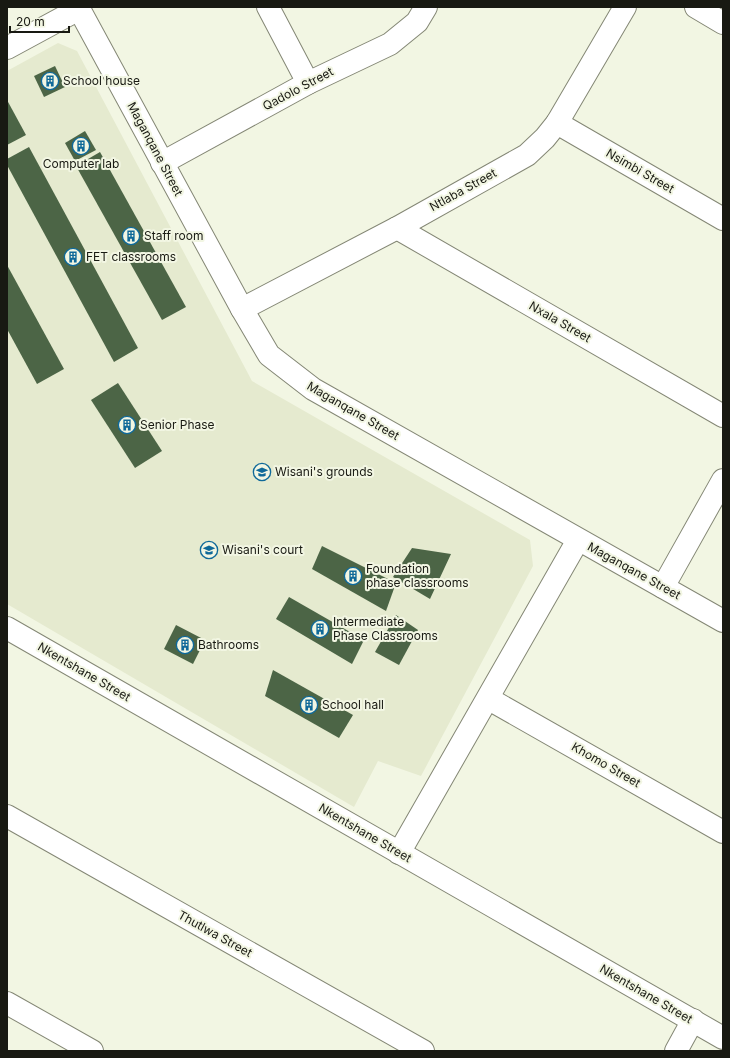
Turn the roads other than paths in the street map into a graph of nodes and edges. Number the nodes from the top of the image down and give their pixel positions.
1 (268, 7) edge
2 (426, 7) edge
3 (625, 7) edge
4 (696, 7) edge
5 (79, 8) edge
6 (723, 23) edge
7 (7, 48) edge
8 (308, 83) junction
9 (558, 123) junction
10 (162, 163) junction
11 (723, 219) edge
12 (397, 228) junction
13 (242, 309) junction
14 (723, 416) edge
15 (723, 480) edge
16 (578, 540) junction
17 (663, 587) junction
18 (723, 621) edge
19 (7, 628) edge
20 (489, 699) junction
21 (7, 816) edge
22 (723, 832) edge
23 (399, 853) junction
24 (7, 1003) edge
25 (693, 1020) junction
26 (723, 1038) edge
27 (92, 1051) edge
28 (423, 1051) edge
29 (676, 1051) edge

1 - 8 street
2 - 8 street, Qadolo Street
3 - 9 street, Ntlaba Street
4 - 6 street
5 - 7 street
5 - 10 street, Maganqane Street
8 - 10 street, Qadolo Street
9 - 11 street, Nsimbi Street
9 - 12 street, Ntlaba Street
10 - 13 street, Maganqane Street
12 - 13 street, Ntlaba Street
12 - 14 street, Nxala Street
13 - 16 street, Maganqane Street
15 - 17 street
16 - 17 street, Maganqane Street
16 - 20 street
17 - 18 street, Maganqane Street
19 - 23 street, Nkentshane Street
20 - 22 street, Khomo Street
20 - 23 street
21 - 28 street, Thutlwa Street
23 - 25 street, Nkentshane Street
24 - 27 street
25 - 26 street, Nkentshane Street
25 - 29 street

